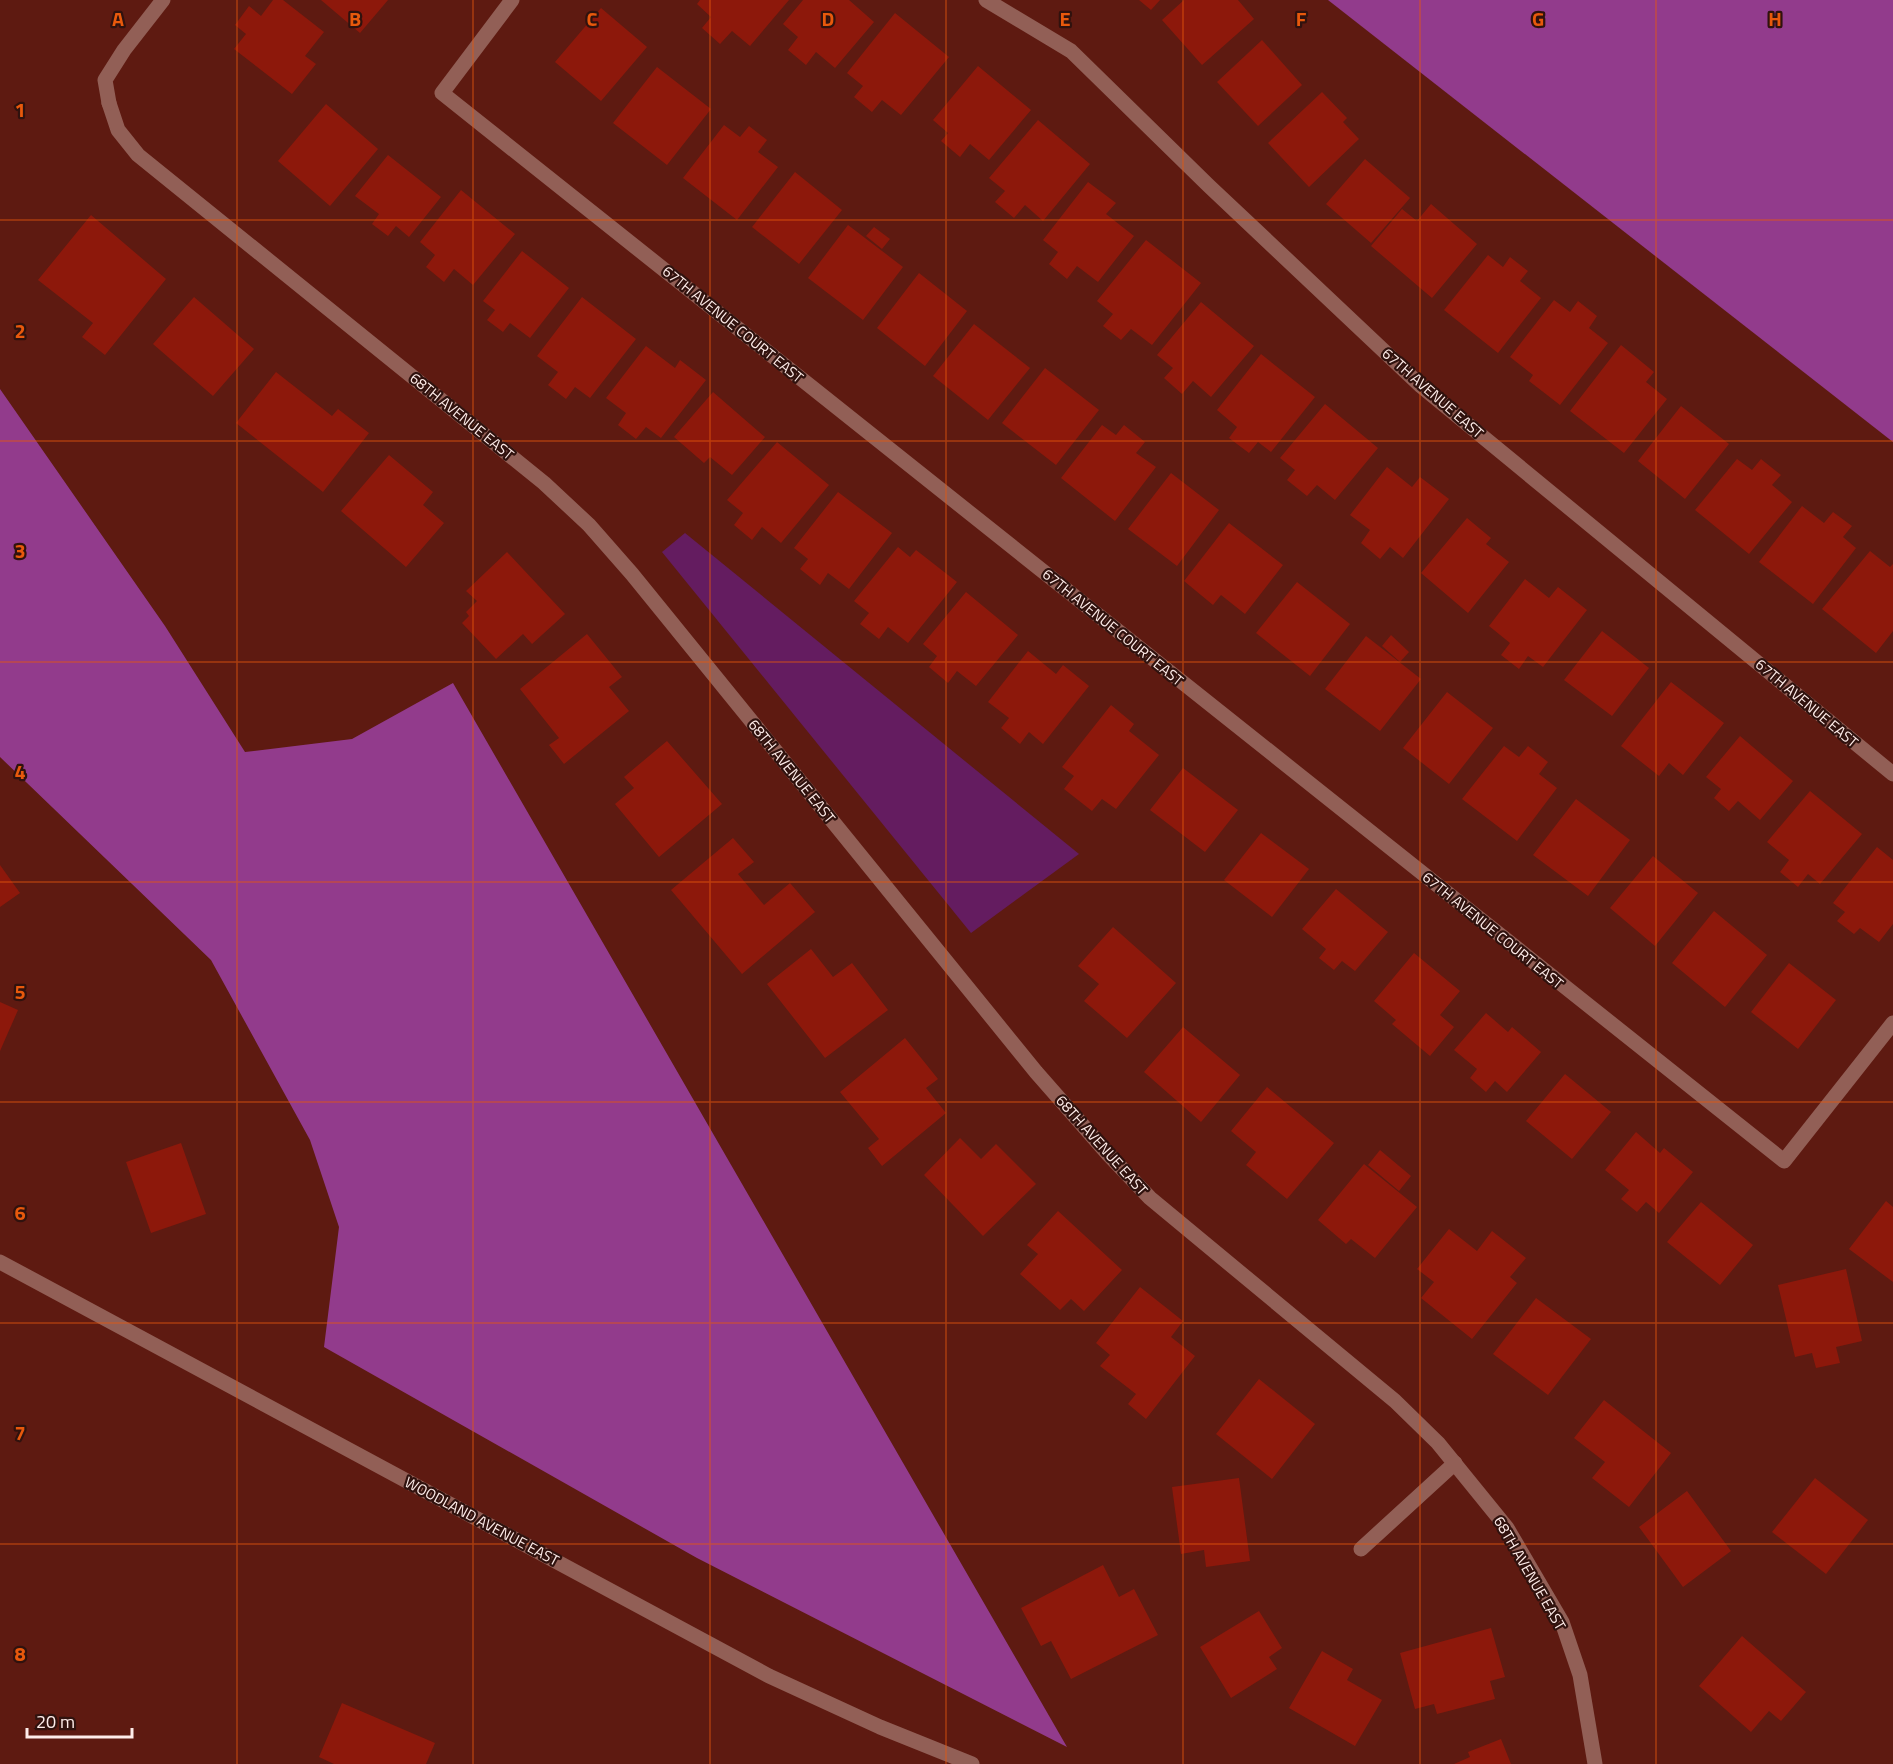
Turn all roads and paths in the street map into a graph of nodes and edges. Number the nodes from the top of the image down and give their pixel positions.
1 (163, 0) edge
2 (512, 0) edge
3 (986, 0) edge
4 (1893, 774) edge
5 (1893, 1023) edge
6 (0, 1262) edge
7 (1455, 1464) junction
8 (1361, 1550) dead end
9 (972, 1764) edge
10 (1595, 1764) edge

1 - 7 street, 68TH AVENUE EAST
2 - 5 street, 67TH AVENUE COURT EAST
3 - 4 street, 67TH AVENUE EAST
6 - 9 street, WOODLAND AVENUE EAST
7 - 8 street
7 - 10 street, 68TH AVENUE EAST

